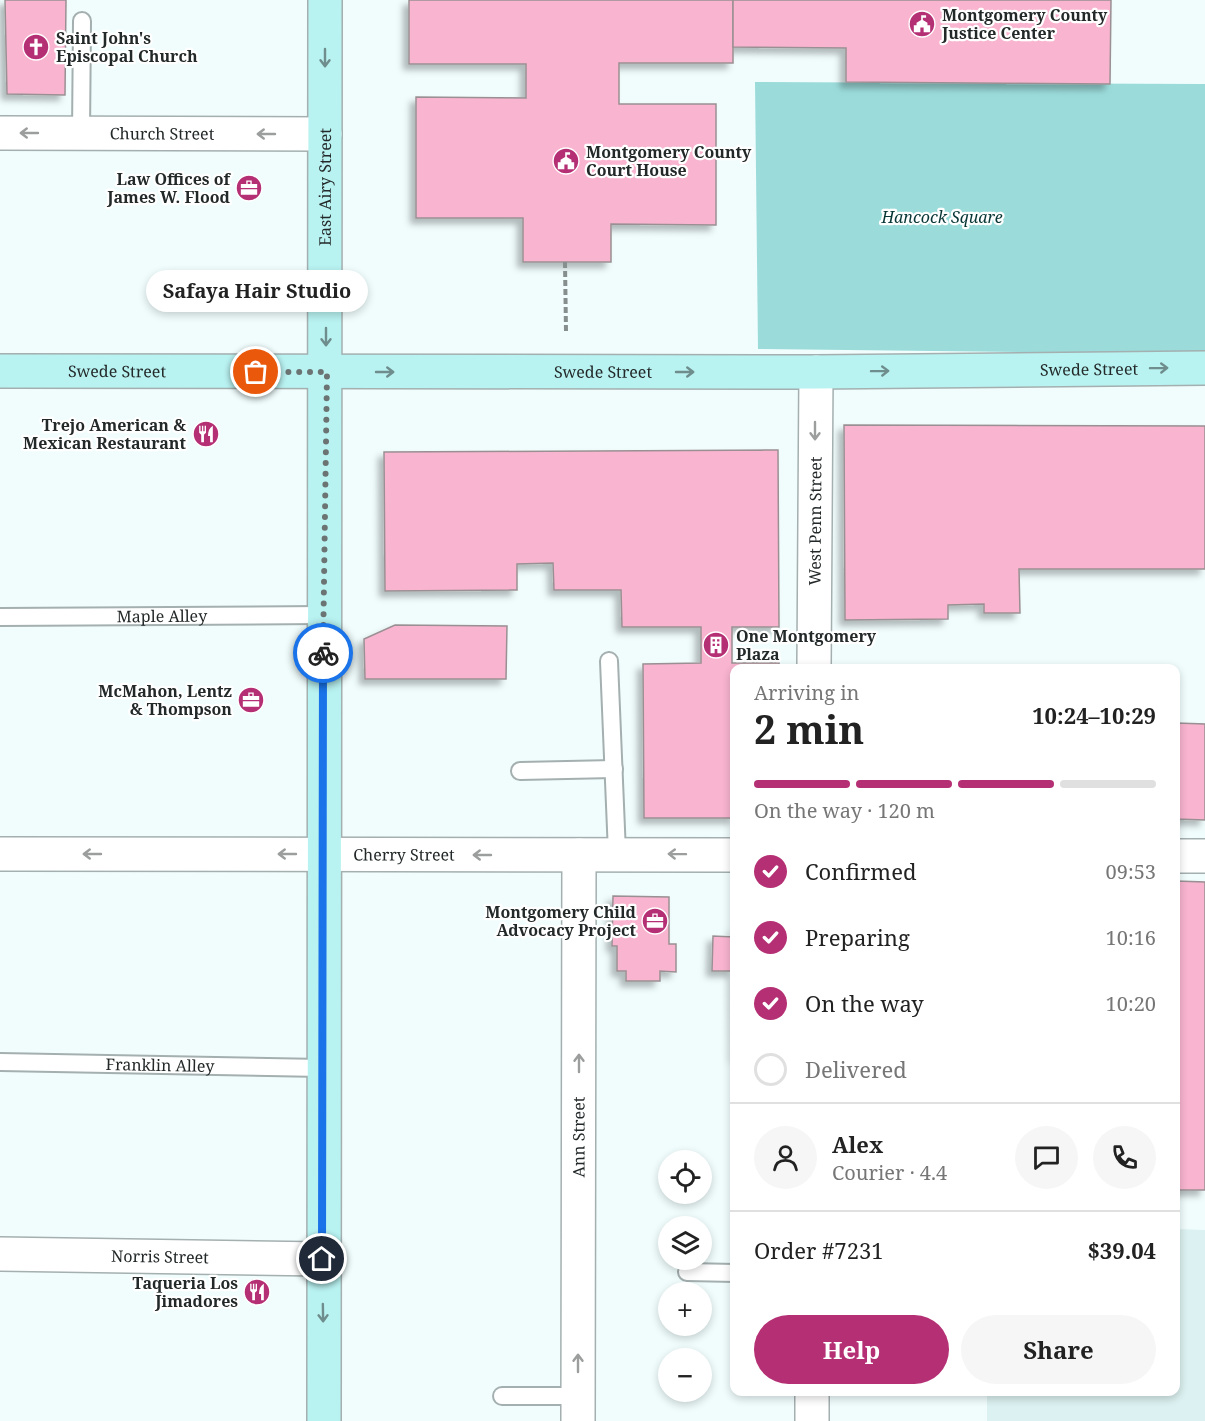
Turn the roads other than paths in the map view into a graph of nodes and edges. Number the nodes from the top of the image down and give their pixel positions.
1 (325, 0) edge
2 (82, 21) dead end
3 (0, 133) edge
4 (81, 133) junction
5 (325, 134) junction
6 (1205, 368) edge
7 (0, 371) edge
8 (327, 372) junction
9 (816, 372) junction
10 (323, 615) junction
11 (0, 617) edge
12 (609, 661) dead end
13 (814, 664) edge
14 (614, 769) junction
15 (520, 771) dead end
16 (617, 853) junction
17 (0, 854) edge
18 (322, 854) junction
19 (579, 855) junction
20 (730, 855) edge
21 (1180, 856) edge
22 (1205, 856) edge
23 (0, 1062) edge
24 (322, 1068) junction
25 (0, 1254) edge
26 (322, 1259) junction
27 (687, 1272) dead end
28 (730, 1273) edge
29 (502, 1396) dead end
30 (812, 1396) edge
31 (578, 1408) edge
32 (324, 1421) edge
33 (812, 1421) edge

1 -> 5 main road, East Airy Street
2 - 4 lane
4 -> 3 street, Church Street
5 -> 4 street, Church Street
5 -> 8 main road, East Airy Street
9 -> 6 main road, Swede Street
7 - 8 main road, Swede Street
8 -> 9 main road, Swede Street
8 - 10 main road, East Airy Street
9 -> 13 street, West Penn Street
10 - 11 lane, Maple Alley
10 - 18 main road, East Airy Street
12 - 14 lane
14 - 15 lane
14 - 16 lane
16 - 19 street, Cherry Street
20 -> 16 street, Cherry Street
18 -> 17 street, Cherry Street
19 -> 18 street, Cherry Street
18 - 24 main road, East Airy Street
31 -> 19 street, Ann Street
21 - 22 street
23 - 24 lane, Franklin Alley
24 - 26 main road, East Airy Street
25 - 26 street, Norris Street
26 -> 32 main road, East Airy Street
27 - 28 lane
29 - 31 lane
30 - 33 street

